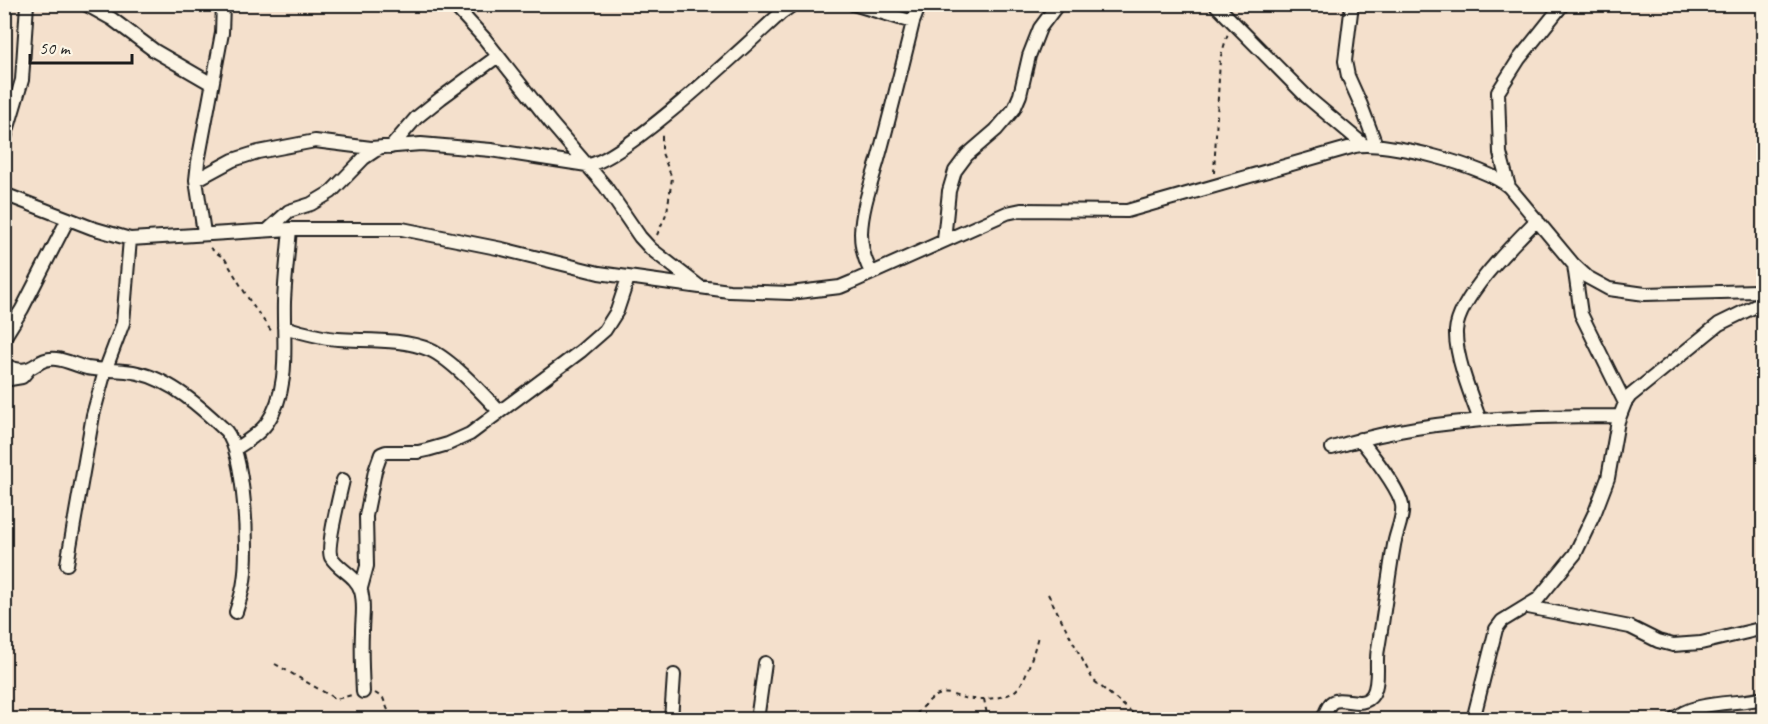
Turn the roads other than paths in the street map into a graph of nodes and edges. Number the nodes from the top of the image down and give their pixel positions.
1 (27, 4) edge
2 (85, 4) edge
3 (223, 4) edge
4 (453, 4) edge
5 (794, 4) edge
6 (853, 4) edge
7 (920, 4) edge
8 (1058, 4) edge
9 (1215, 4) edge
10 (1352, 4) edge
11 (1563, 4) edge
12 (913, 22) junction
13 (498, 56) junction
14 (212, 84) junction
15 (4, 141) edge
16 (1370, 145) junction
17 (385, 148) junction
18 (587, 165) junction
19 (196, 180) junction
20 (1509, 187) junction
21 (4, 194) edge
22 (68, 219) junction
23 (1537, 220) junction
24 (290, 229) junction
25 (268, 230) junction
26 (200, 233) junction
27 (130, 239) junction
28 (944, 240) junction
29 (1574, 265) junction
30 (871, 272) junction
31 (628, 278) junction
32 (701, 288) junction
33 (1764, 292) edge
34 (1764, 302) edge
35 (284, 327) junction
36 (4, 338) edge
37 (4, 365) edge
38 (28, 370) junction
39 (105, 371) junction
40 (4, 380) edge
41 (1625, 403) junction
42 (499, 411) junction
43 (1620, 416) junction
44 (1480, 420) junction
45 (1360, 440) junction
46 (1332, 448) dead end
47 (235, 449) junction
48 (343, 480) dead end
49 (67, 564) dead end
50 (361, 588) junction
51 (1528, 607) junction
52 (236, 612) dead end
53 (1764, 627) edge
54 (765, 663) dead end
55 (674, 675) dead end
56 (363, 692) road end
57 (1764, 698) edge
58 (671, 720) edge
59 (757, 720) edge
60 (1322, 720) edge
61 (1473, 720) edge
62 (1673, 720) edge

1 - 15 street
2 - 14 street
3 - 14 street
4 - 13 street
5 - 18 street
6 - 12 street
7 - 12 street
8 - 28 street
9 - 16 street
10 - 16 street
11 - 20 street
12 - 30 street
13 - 17 street
13 - 18 street
14 - 19 street
16 - 20 street
16 - 28 street
17 - 18 street
17 - 19 street
17 - 25 street
18 - 32 street
19 - 26 street
20 - 23 street
21 - 22 street
22 - 27 street
22 - 36 street
23 - 29 street
23 - 44 street
24 - 25 street
24 - 31 street
24 - 35 street
25 - 26 street
26 - 27 street
27 - 39 street
28 - 30 street
29 - 33 street
29 - 41 street
30 - 32 street
31 - 32 street
31 - 42 street
34 - 41 street
35 - 42 street
35 - 47 street
37 - 38 street
38 - 39 street
38 - 40 street
39 - 47 street
39 - 49 street
41 - 43 street
42 - 50 street
43 - 44 street
43 - 51 street
44 - 45 street
45 - 46 street
45 - 60 street
47 - 52 street
48 - 50 street
50 - 56 street
51 - 53 street
51 - 61 street
54 - 59 street
55 - 58 street
57 - 62 street

